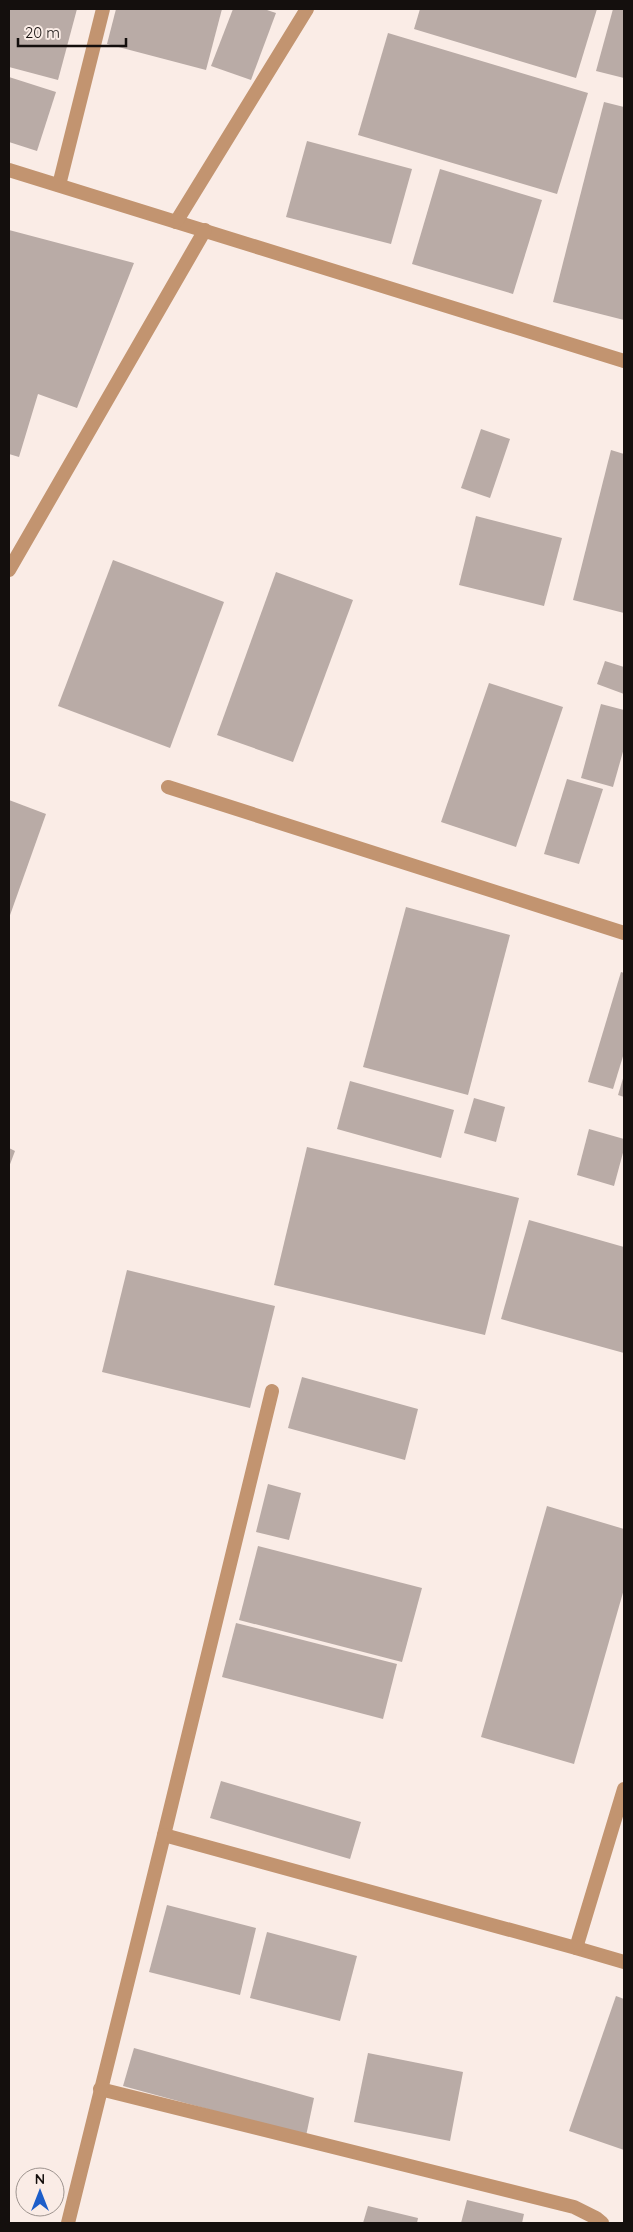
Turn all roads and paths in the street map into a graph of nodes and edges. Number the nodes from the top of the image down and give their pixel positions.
1 (104, 9) edge
2 (306, 9) edge
3 (9, 170) edge
4 (59, 185) junction
5 (176, 222) junction
6 (204, 230) junction
7 (624, 361) edge
8 (9, 570) edge
9 (168, 787) dead end
10 (624, 933) edge
11 (272, 1391) dead end
12 (624, 1789) edge
13 (164, 1835) junction
14 (576, 1948) junction
15 (624, 1962) edge
16 (100, 2089) junction
17 (68, 2223) edge
18 (602, 2223) edge

1 - 4 street
2 - 5 street
3 - 4 street
4 - 5 street
5 - 6 street
6 - 7 street
6 - 8 street
9 - 10 street
11 - 13 street
12 - 14 street
13 - 14 street
13 - 16 street
14 - 15 street
16 - 17 street
16 - 18 street

